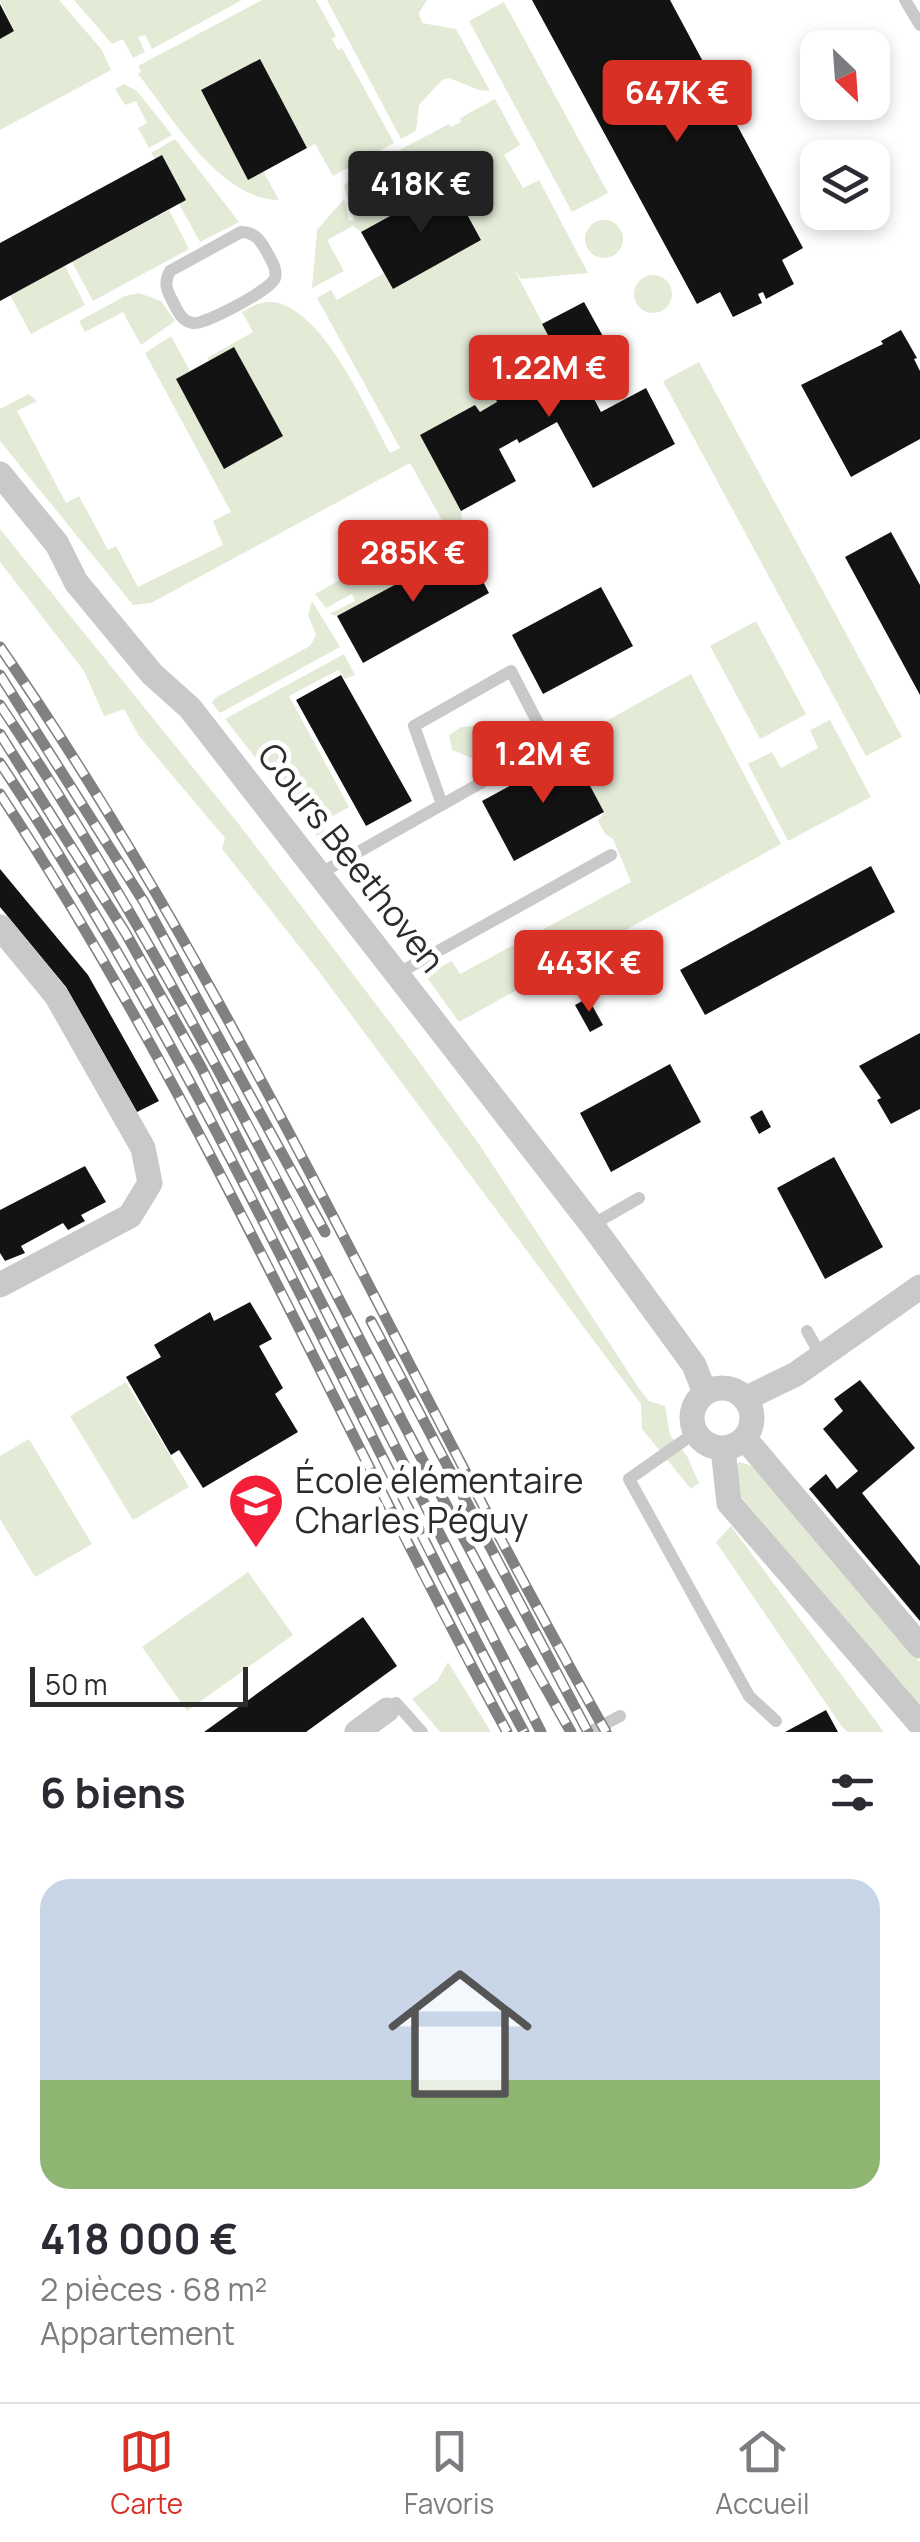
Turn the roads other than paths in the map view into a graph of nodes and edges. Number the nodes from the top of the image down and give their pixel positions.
1 (906, 0) edge
2 (920, 26) edge
3 (166, 278) joint
4 (0, 474) edge
5 (442, 804) junction
6 (611, 855) dead end
7 (320, 873) junction
8 (0, 927) edge
9 (397, 974) junction
10 (638, 1198) dead end
11 (592, 1225) junction
12 (0, 1285) edge
13 (920, 1287) edge
14 (807, 1332) dead end
15 (821, 1356) junction
16 (705, 1393) junction
17 (745, 1399) junction
18 (696, 1432) junction
19 (733, 1444) junction
20 (920, 1646) edge
21 (387, 1710) joint
22 (620, 1716) dead end
23 (776, 1721) dead end
24 (920, 1724) edge
25 (356, 1732) edge
26 (422, 1732) edge
27 (590, 1732) edge

1 - 2 lane
3 - 3 lane
4 - 7 street, Cours Beethoven
5 - 5 lane
5 - 7 lane
6 - 9 lane
7 - 9 street, Cours Beethoven
8 - 12 street
9 - 11 street, Cours Beethoven
10 - 11 lane
11 - 16 street, Cours Beethoven
13 - 15 street
14 - 15 lane
15 - 17 street
16 - 17 street
16 - 18 street
17 - 19 street
18 - 19 street
18 - 23 lane
19 - 20 street
19 - 24 street
21 - 25 street
21 - 26 lane
22 - 27 lane

